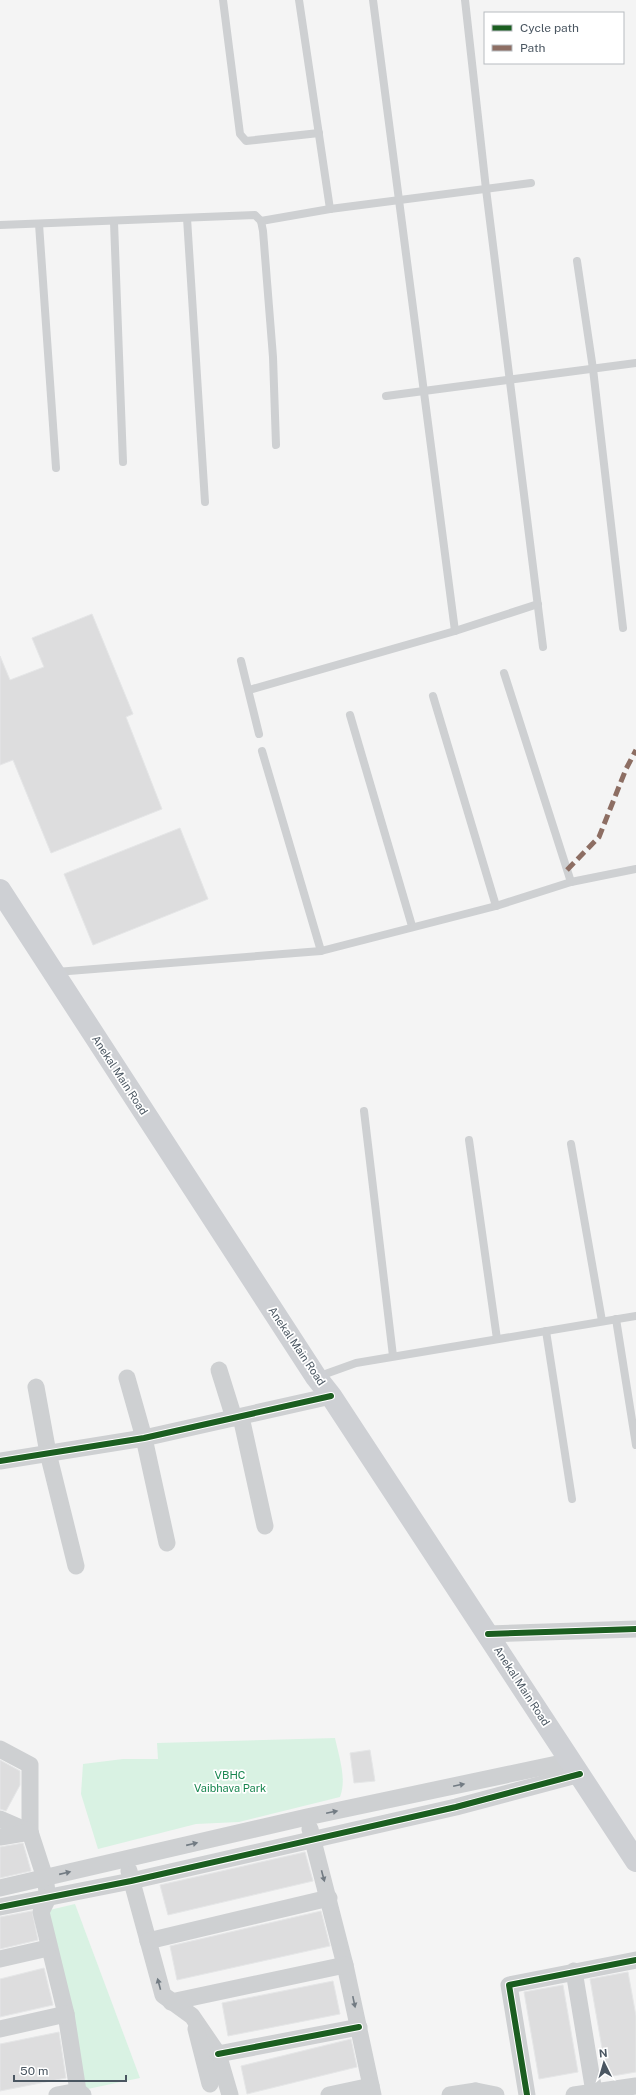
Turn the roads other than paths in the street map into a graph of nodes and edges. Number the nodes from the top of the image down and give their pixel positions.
1 (223, 0) edge
2 (299, 0) edge
3 (373, 0) edge
4 (464, 0) edge
5 (319, 133) junction
6 (531, 183) dead end
7 (486, 189) junction
8 (400, 200) junction
9 (330, 210) junction
10 (187, 218) junction
11 (261, 221) junction
12 (114, 222) junction
13 (39, 224) junction
14 (0, 225) edge
15 (577, 261) dead end
16 (636, 363) edge
17 (593, 369) junction
18 (509, 379) junction
19 (424, 392) junction
20 (386, 396) dead end
21 (276, 445) dead end
22 (123, 462) dead end
23 (56, 468) dead end
24 (205, 502) dead end
25 (538, 604) junction
26 (623, 628) dead end
27 (455, 631) junction
28 (543, 647) dead end
29 (241, 661) dead end
30 (504, 672) dead end
31 (249, 690) junction
32 (433, 696) dead end
33 (350, 715) dead end
34 (259, 734) dead end
35 (262, 751) dead end
36 (636, 869) edge
37 (571, 882) junction
38 (0, 890) edge
39 (496, 906) junction
40 (412, 926) junction
41 (321, 951) junction
42 (53, 972) junction
43 (364, 1111) dead end
44 (469, 1140) dead end
45 (571, 1144) dead end
46 (636, 1316) edge
47 (616, 1319) junction
48 (602, 1321) junction
49 (546, 1332) junction
50 (497, 1339) junction
51 (393, 1356) junction
52 (219, 1370) dead end
53 (316, 1377) junction
54 (127, 1378) dead end
55 (36, 1387) dead end
56 (332, 1396) junction
57 (237, 1418) junction
58 (144, 1438) junction
59 (636, 1445) edge
60 (48, 1453) junction
61 (0, 1461) edge
62 (572, 1499) dead end
63 (265, 1526) dead end
64 (167, 1543) dead end
65 (76, 1566) dead end
66 (636, 1629) edge
67 (488, 1634) junction
68 (0, 1749) edge
69 (576, 1767) junction
70 (307, 1817) junction
71 (0, 1820) edge
72 (30, 1832) junction
73 (0, 1836) edge
74 (313, 1838) junction
75 (126, 1859) junction
76 (636, 1861) edge
77 (45, 1878) junction
78 (131, 1881) junction
79 (0, 1888) edge
80 (48, 1898) junction
81 (329, 1898) junction
82 (0, 1907) edge
83 (148, 1941) junction
84 (48, 1948) junction
85 (0, 1959) edge
86 (636, 1960) edge
87 (345, 1965) junction
88 (574, 1971) junction
89 (171, 2002) junction
90 (66, 2014) junction
91 (192, 2016) junction
92 (359, 2027) junction
93 (0, 2029) edge
94 (218, 2054) junction
95 (210, 2084) dead end
96 (636, 2086) edge
97 (372, 2091) edge
98 (594, 2092) junction
99 (80, 2093) edge
100 (476, 2093) edge
101 (57, 2095) edge
102 (230, 2095) edge
103 (329, 2095) edge
104 (450, 2095) edge
105 (496, 2095) edge
106 (528, 2095) edge
107 (574, 2095) edge

1 - 5 lane
2 - 5 lane
3 - 8 lane
4 - 7 lane
5 - 9 lane
6 - 7 lane
7 - 8 lane
7 - 18 lane
8 - 9 lane
8 - 19 lane
9 - 11 lane
10 - 11 lane
10 - 12 lane
10 - 24 lane
11 - 21 lane
12 - 13 lane
12 - 22 lane
13 - 14 lane
13 - 23 lane
15 - 17 lane
16 - 17 lane
17 - 18 lane
17 - 26 lane
18 - 19 lane
18 - 25 lane
19 - 20 lane
19 - 27 lane
25 - 27 lane
25 - 28 lane
27 - 31 lane
29 - 31 lane
30 - 37 lane
31 - 34 lane
32 - 39 lane
33 - 40 lane
35 - 41 lane
36 - 37 lane
37 - 39 lane
38 - 42 main road, Anekal Main Road
39 - 40 lane
40 - 41 lane
41 - 42 lane
42 - 53 main road, Anekal Main Road
43 - 51 lane
44 - 50 lane
45 - 48 lane
46 - 47 lane
47 - 48 lane
47 - 59 lane
48 - 49 lane
49 - 50 lane
49 - 62 lane
50 - 51 lane
51 - 53 lane
52 - 57 street
53 - 56 main road, Anekal Main Road
54 - 58 street
55 - 60 street
56 - 57 street
56 - 67 main road, Anekal Main Road
57 - 58 street
57 - 63 street
58 - 60 street
58 - 64 street
60 - 61 street
60 - 65 street
66 - 67 street
67 - 69 main road, Anekal Main Road
68 - 72 street
70 -> 69 street
69 - 74 street
69 - 76 main road, Anekal Main Road
70 - 74 street
75 -> 70 street
71 - 72 street
72 - 73 street
72 - 77 street
74 - 78 street
74 -> 81 street
77 -> 75 street
75 - 78 street
77 - 79 street
77 - 80 street
78 - 80 street
78 - 83 street
80 - 82 street
80 - 84 street
81 - 83 street
81 - 87 street
89 -> 83 street
84 - 85 street
84 - 90 street
86 - 88 street
87 - 89 street
87 -> 92 street
88 - 98 street
88 - 106 street
89 - 91 street
90 - 93 street
90 - 99 street
91 - 94 street
91 - 95 street
92 - 94 street
92 - 97 street
94 - 102 street
96 - 98 street
97 - 103 street
98 - 107 street
99 - 101 street
100 - 104 street
100 - 105 street

